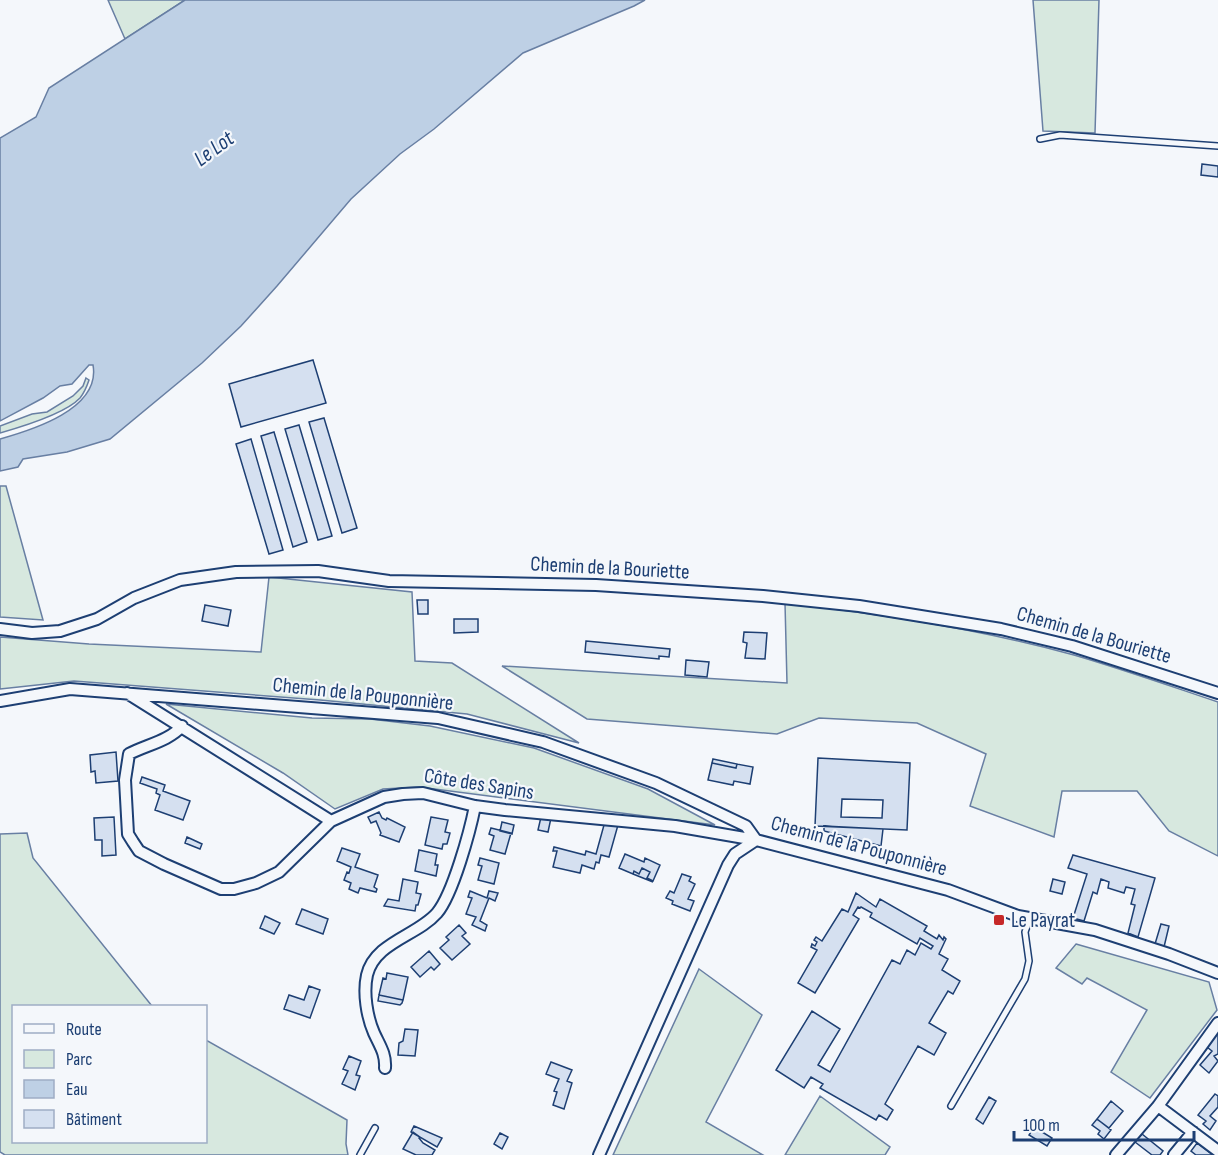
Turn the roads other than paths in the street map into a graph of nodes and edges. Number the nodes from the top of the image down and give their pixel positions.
1 (1040, 139) dead end
2 (1218, 146) edge
3 (0, 629) edge
4 (127, 693) junction
5 (1218, 693) edge
6 (0, 701) edge
7 (182, 726) junction
8 (475, 806) junction
9 (331, 821) junction
10 (756, 840) junction
11 (1030, 918) junction
12 (1218, 973) edge
13 (1218, 1023) edge
14 (385, 1068) dead end
15 (951, 1106) dead end
16 (1158, 1106) junction
17 (375, 1128) dead end
18 (1192, 1132) junction
19 (1218, 1151) edge
20 (360, 1155) edge
21 (599, 1155) edge
22 (1116, 1155) edge
23 (1174, 1155) edge

1 - 2 lane
3 - 5 street, Chemin de la Bouriette
4 - 6 street, Chemin de la Pouponnière
4 - 7 street
4 - 10 street, Chemin de la Pouponnière
7 - 9 street
7 - 9 street
8 - 9 street, Côte des Sapins
8 - 10 street, Côte des Sapins
8 - 14 street
10 - 11 street, Chemin de la Pouponnière
10 - 21 street
11 - 12 street, Chemin de la Pouponnière
11 - 15 lane
13 - 16 street
16 - 18 street
16 - 22 street
17 - 20 lane
18 - 19 street
18 - 23 street

